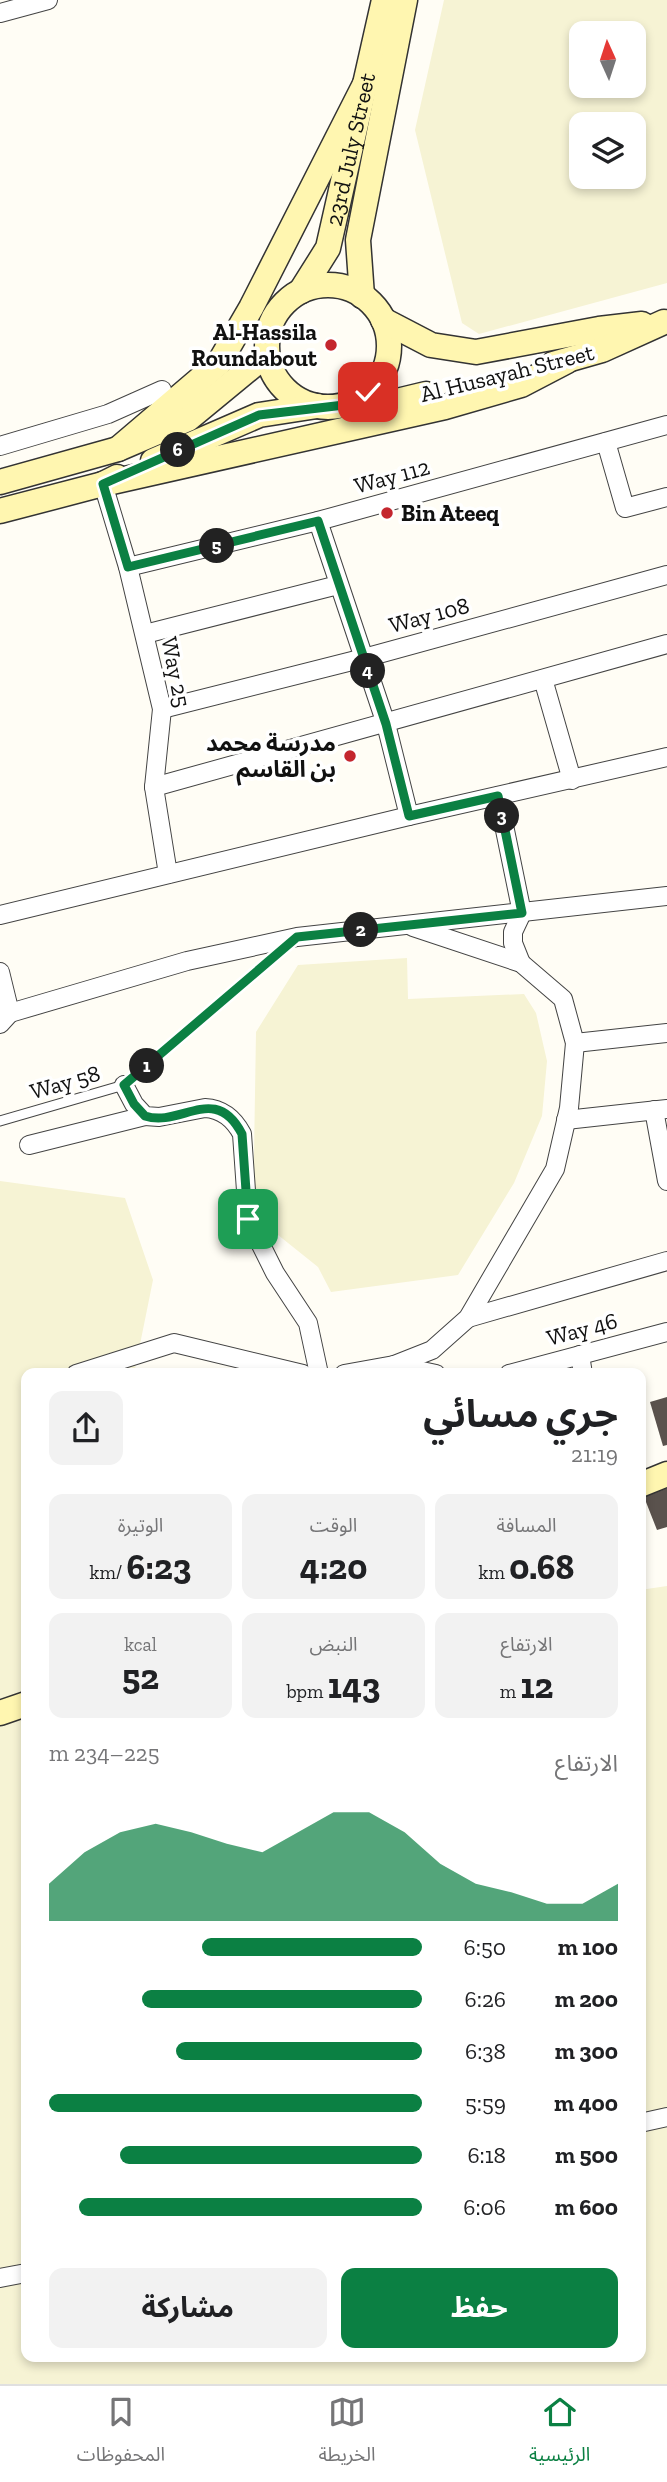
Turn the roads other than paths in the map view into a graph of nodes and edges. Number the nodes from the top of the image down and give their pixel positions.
1 (48, 0) edge
2 (384, 0) edge
3 (405, 0) edge
4 (0, 13) edge
5 (365, 83) junction
6 (301, 291) junction
7 (362, 296) junction
8 (383, 320) junction
9 (665, 322) edge
10 (267, 354) junction
11 (567, 361) junction
12 (162, 390) dead end
13 (344, 405) junction
14 (318, 406) junction
15 (667, 425) edge
16 (606, 442) junction
17 (0, 446) edge
18 (118, 449) junction
19 (0, 482) edge
20 (103, 484) junction
21 (667, 497) edge
22 (0, 511) edge
23 (318, 521) junction
24 (128, 567) junction
25 (667, 575) edge
26 (338, 585) junction
27 (145, 634) junction
28 (667, 644) edge
29 (364, 658) junction
30 (542, 680) junction
31 (162, 709) junction
32 (386, 724) junction
33 (667, 757) edge
34 (572, 780) junction
35 (154, 787) junction
36 (498, 796) junction
37 (409, 816) junction
38 (168, 874) junction
39 (667, 896) edge
40 (522, 913) junction
41 (0, 915) edge
42 (407, 925) junction
43 (297, 937) junction
44 (521, 963) junction
45 (0, 972) edge
46 (5, 1019) edge
47 (667, 1032) edge
48 (575, 1043) junction
49 (124, 1085) junction
50 (660, 1110) edge
51 (145, 1116) junction
52 (566, 1120) junction
53 (0, 1121) edge
54 (29, 1145) dead end
55 (667, 1181) edge
56 (667, 1261) edge
57 (468, 1318) junction
58 (667, 1332) edge
59 (580, 1355) junction
60 (394, 1365) junction
61 (95, 1368) edge
62 (278, 1368) edge
63 (318, 1368) edge
64 (377, 1368) edge
65 (408, 1368) edge
66 (531, 1368) edge
67 (582, 1368) edge
68 (667, 1474) edge
69 (646, 1483) edge
70 (21, 1706) edge
71 (0, 1713) edge
72 (667, 2117) edge
73 (646, 2122) edge
74 (21, 2274) edge
75 (0, 2278) edge

1 - 4 street
2 - 5 main road, 23rd July Street
3 - 7 main road, 23rd July Street
5 - 6 main road, 23rd July Street
5 - 18 main road
6 - 7 main road
6 - 10 main road
7 - 8 main road
8 - 9 main road, Al Husayah Street
8 - 13 main road
9 - 11 main road, Al Husayah Street
10 - 14 main road
10 - 18 main road
11 - 13 main road, Al Husayah Street
11 - 20 main road
12 - 17 street
13 - 14 main road
14 - 20 main road
15 - 16 street, Way 112
16 - 21 street
16 - 23 street, Way 112
18 - 19 main road
20 - 22 main road
20 - 24 street, Way 25
23 - 24 street, Way 112
23 - 26 street
24 - 27 street, Way 25
25 - 29 street, Way 108
26 - 27 street
26 - 29 street
27 - 31 street, Way 25
28 - 30 street
29 - 31 street, Way 108
29 - 32 street
30 - 32 street
30 - 34 street
31 - 35 street, Way 25
32 - 35 street
32 - 37 street
33 - 34 street
34 - 36 street
35 - 38 street, Way 25
36 - 37 street
36 - 40 street
37 - 38 street
38 - 41 street
39 - 40 street
40 - 42 street
40 - 44 street
42 - 43 street
42 - 44 street
43 - 46 street
43 - 49 lane, Way 58
44 - 48 street
45 - 46 street
47 - 48 street
48 - 52 street
49 - 51 street
49 - 53 lane, Way 58
50 - 52 street
50 - 55 street
51 - 54 street
51 - 63 street
52 - 57 street
56 - 57 street
57 - 60 street
58 - 59 street, Way 46
59 - 66 street, Way 46
59 - 67 street
60 - 64 street
60 - 65 street
61 - 62 street
68 - 69 main road
70 - 71 main road
72 - 73 street
74 - 75 street

